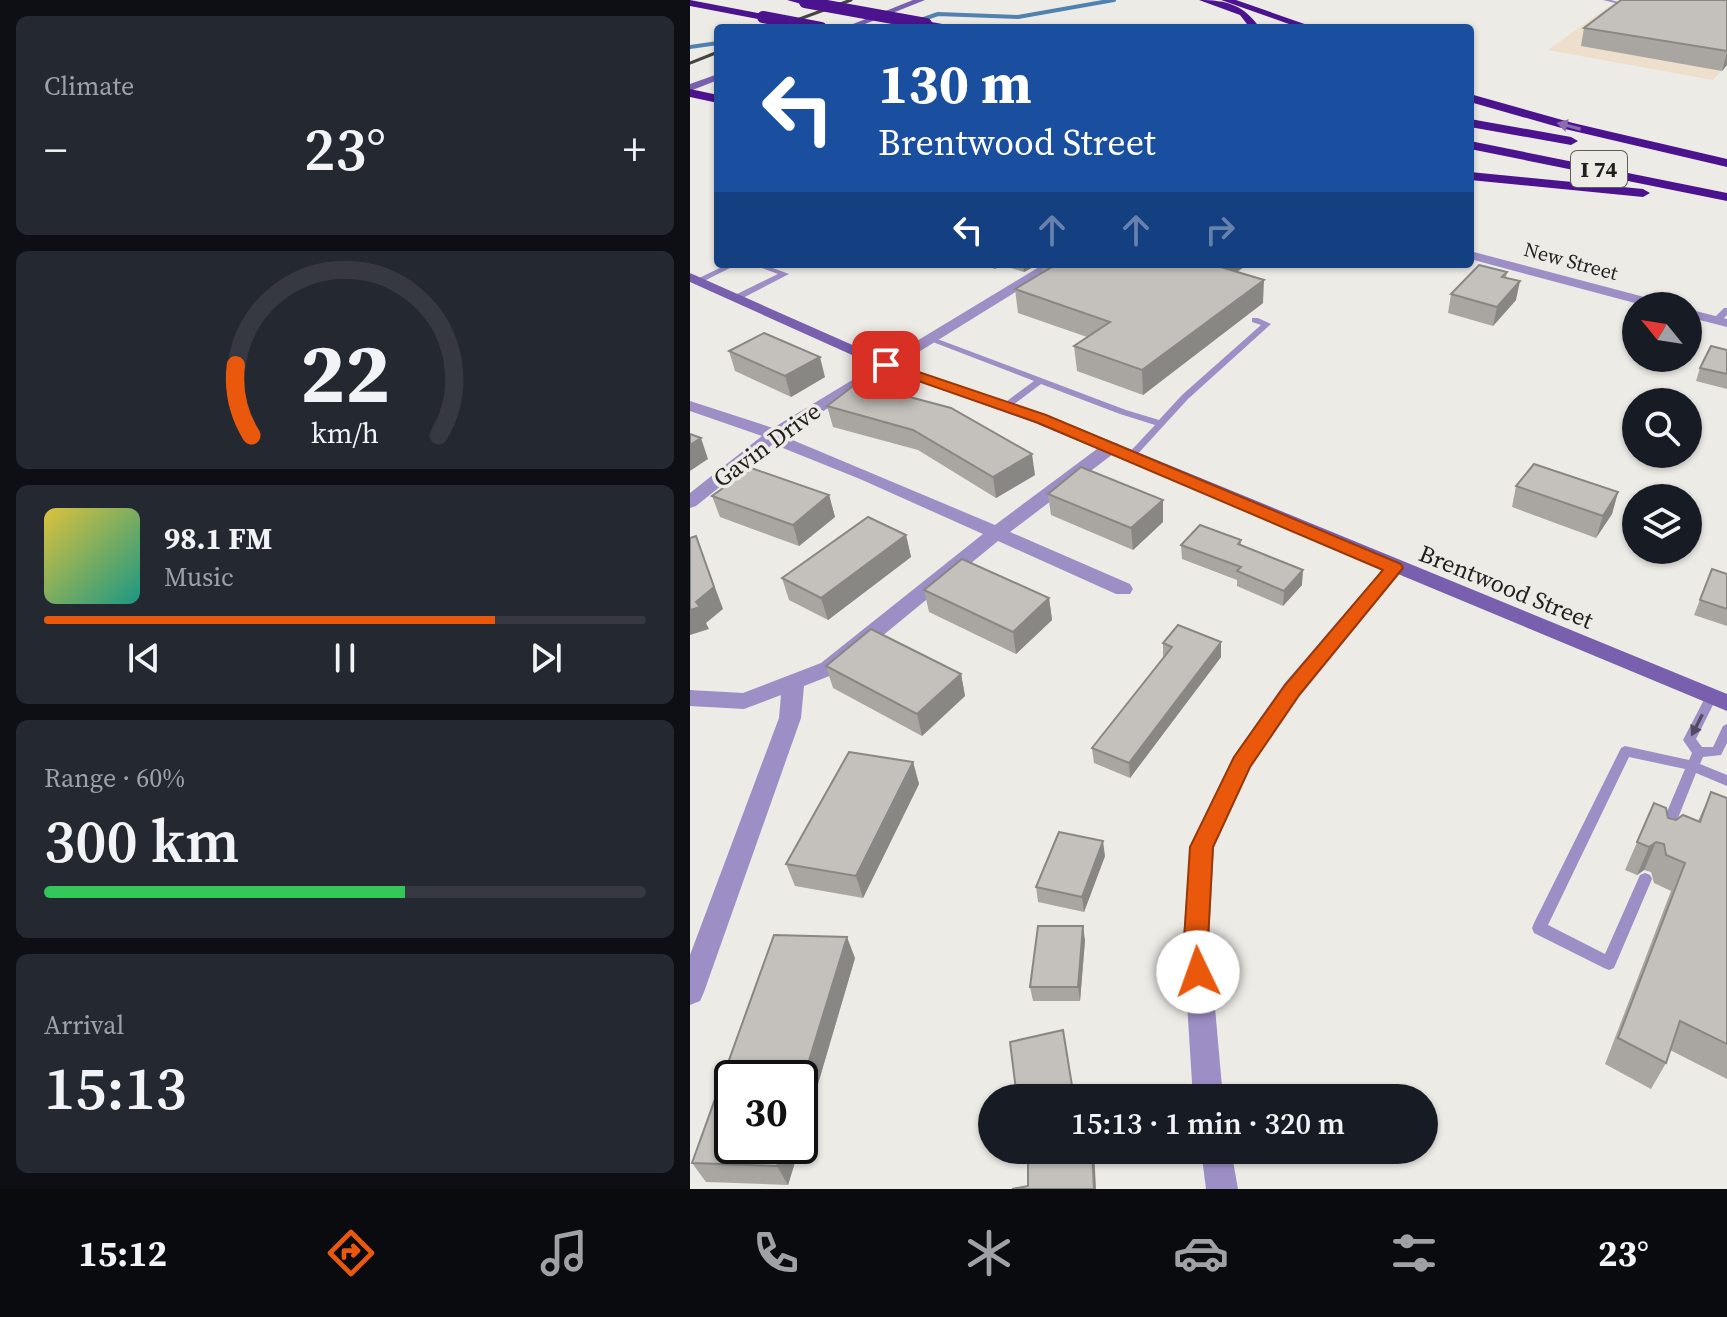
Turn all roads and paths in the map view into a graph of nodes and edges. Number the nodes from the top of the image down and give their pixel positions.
1 (792, 0) edge
2 (921, 0) edge
3 (1204, 0) edge
4 (1226, 0) edge
5 (1605, 0) edge
6 (690, 3) edge
7 (1632, 6) edge
8 (800, 24) edge
9 (858, 24) edge
10 (926, 24) edge
11 (1252, 24) edge
12 (1299, 24) edge
13 (714, 79) edge
14 (690, 91) edge
15 (714, 98) edge
16 (1474, 99) edge
17 (690, 105) edge
18 (714, 110) edge
19 (1474, 124) edge
20 (1474, 146) edge
21 (1727, 163) edge
22 (1727, 169) edge
23 (1474, 176) edge
24 (1727, 197) edge
25 (1727, 207) edge
26 (1474, 256) edge
27 (723, 268) edge
28 (767, 268) edge
29 (1047, 268) edge
30 (695, 278) edge
31 (1622, 295) edge
32 (738, 297) junction
33 (1702, 315) edge
34 (1724, 318) edge
35 (1255, 320) dead end
36 (929, 339) junction
37 (886, 365) junction
38 (1041, 380) junction
39 (690, 406) edge
40 (1006, 406) junction
41 (1162, 424) junction
42 (772, 438) junction
43 (1111, 447) junction
44 (1131, 456) junction
45 (690, 502) edge
46 (995, 534) junction
47 (1394, 568) junction
48 (1123, 589) dead end
49 (793, 682) junction
50 (690, 698) edge
51 (1719, 700) edge
52 (1727, 729) edge
53 (1699, 752) junction
54 (1692, 766) junction
55 (1727, 781) edge
56 (1662, 840) edge
57 (1645, 879) dead end
58 (690, 992) edge
59 (1207, 1084) edge
60 (1218, 1164) edge
61 (1222, 1189) edge

1 - 10 highway, bridge
2 - 9 main road
3 - 11 highway
4 - 12 highway
5 - 7 lane
6 - 8 highway, bridge
13 - 14 main road
14 - 15 highway
21 -> 16 highway
17 - 18 highway
19 - 22 highway, I 74
20 - 24 highway, I 74
23 - 25 highway
26 - 31 street, New Street
27 - 30 lane
28 - 32 lane
29 - 36 street, Gavin Drive
30 - 32 main road, Brentwood Street
32 - 37 main road, Brentwood Street
33 - 34 street
35 - 41 lane
36 - 37 street, Gavin Drive
36 - 38 lane
37 - 40 main road, Brentwood Street
37 - 42 street, Gavin Drive
38 - 40 lane
38 - 41 lane
39 - 42 street
40 - 43 main road, Brentwood Street
41 - 44 lane
42 - 45 street, Gavin Drive
42 - 46 street
43 - 44 main road, Brentwood Street
43 - 46 street
44 - 47 main road, Brentwood Street
46 - 48 street
46 - 49 street
47 - 51 main road, Brentwood Street
47 - 59 street
49 - 50 street
49 - 58 street
51 -> 53 lane
52 - 53 lane
53 - 54 lane
54 - 55 lane
54 - 56 lane
54 - 57 lane
60 - 61 street

